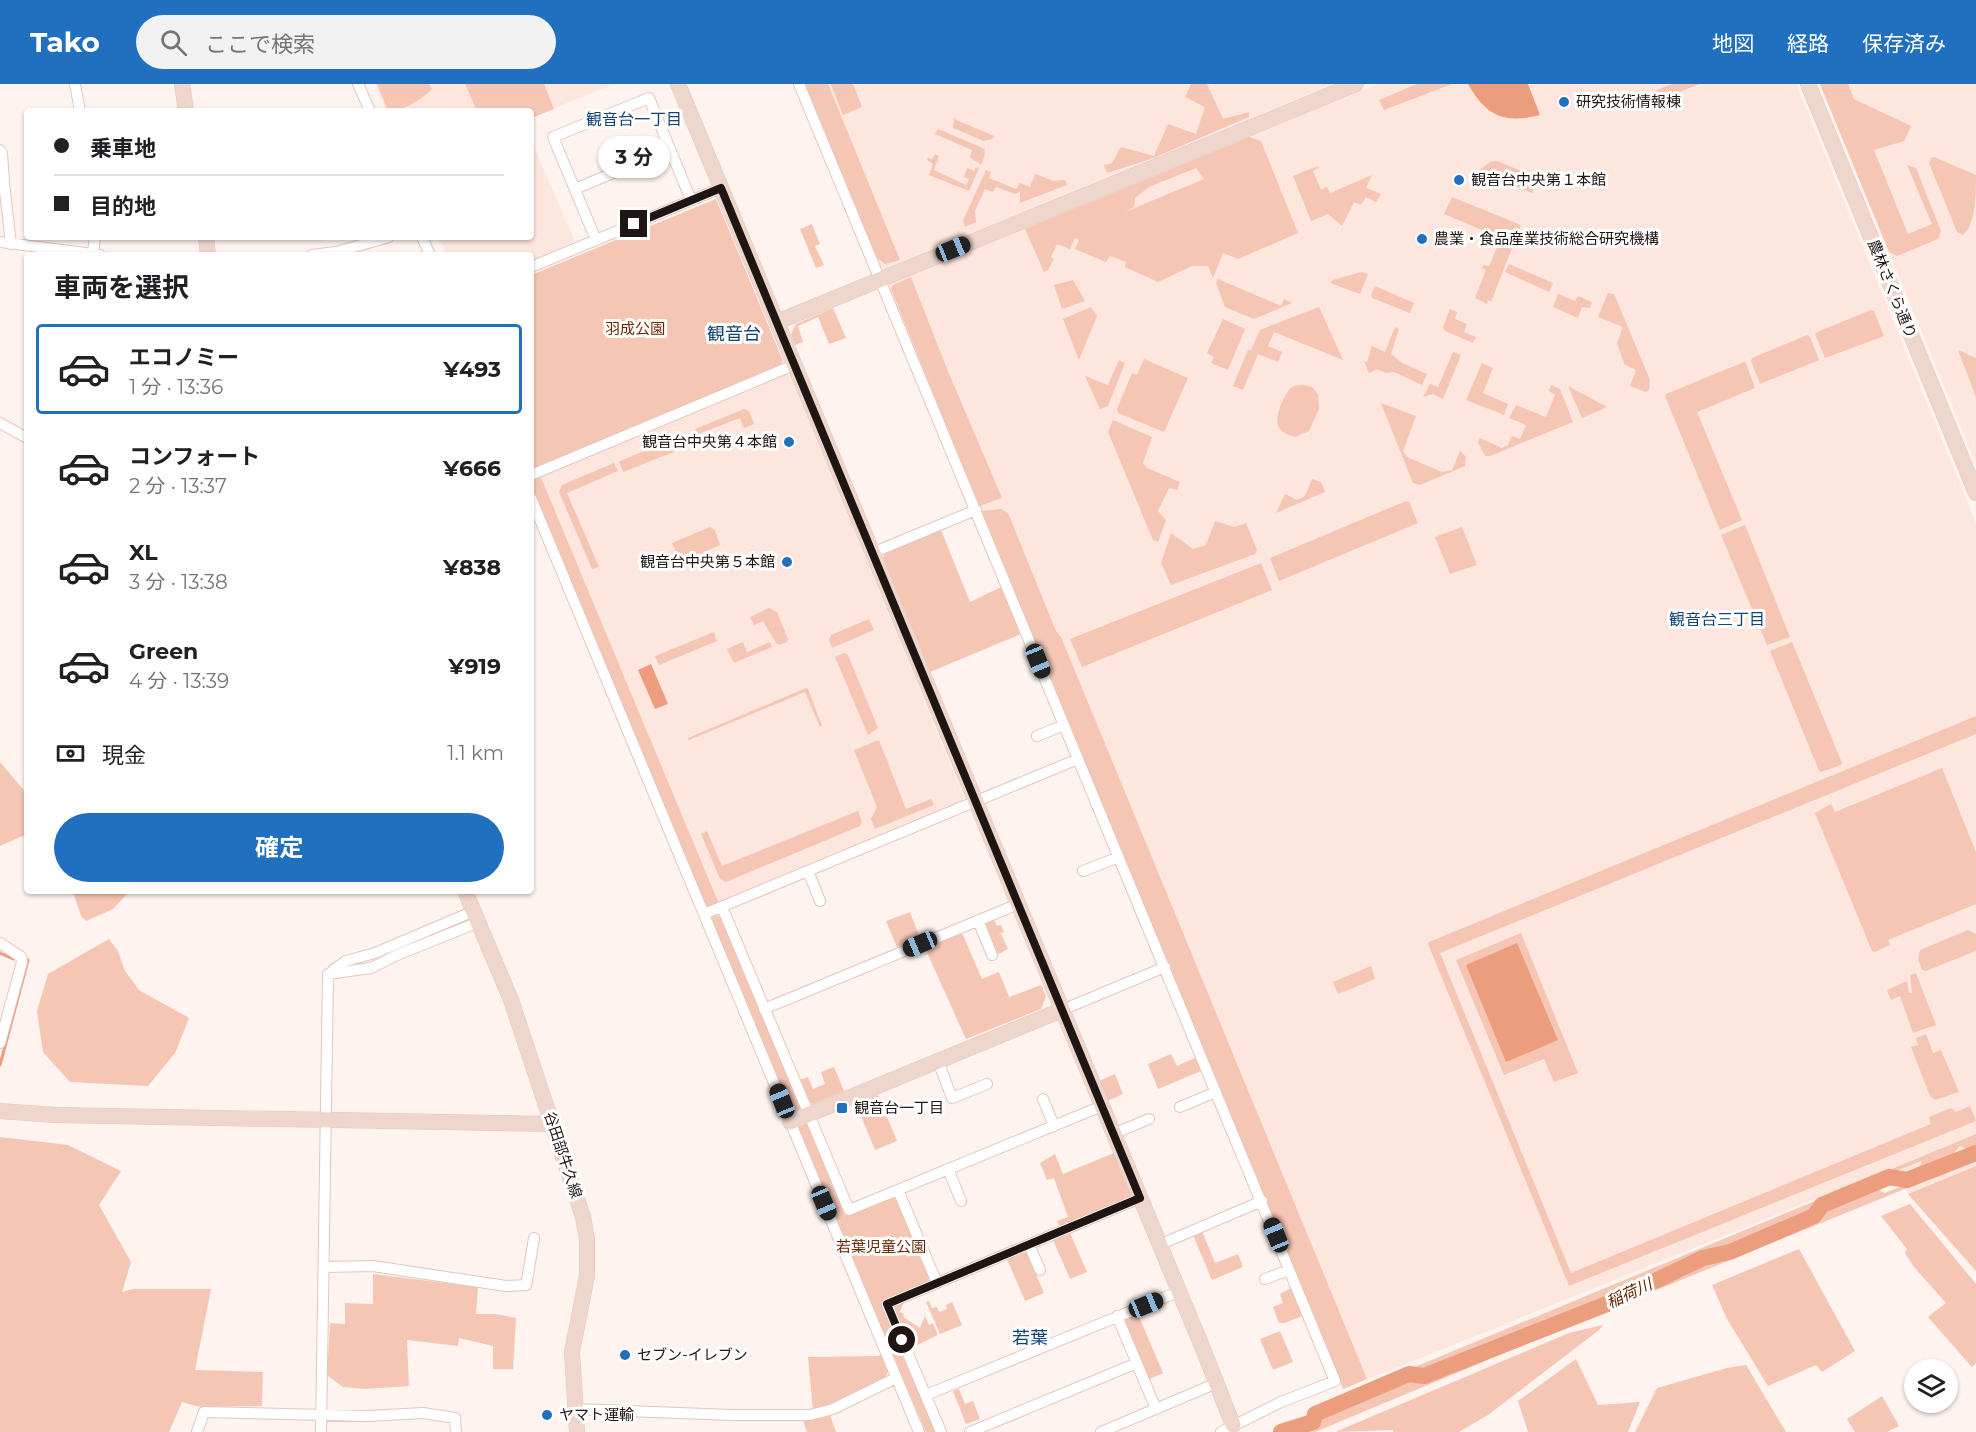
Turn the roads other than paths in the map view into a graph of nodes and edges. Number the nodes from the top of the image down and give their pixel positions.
1 (75, 84) edge
2 (358, 84) edge
3 (678, 84) edge
4 (799, 84) edge
5 (1356, 84) edge
6 (1808, 84) edge
7 (186, 85) edge
8 (79, 108) edge
9 (186, 108) edge
10 (369, 108) edge
11 (670, 149) junction
12 (0, 150) edge
13 (721, 188) junction
14 (575, 189) junction
15 (691, 200) junction
16 (378, 240) edge
17 (596, 240) junction
18 (4, 245) edge
19 (76, 252) edge
20 (336, 252) edge
21 (534, 266) edge
22 (879, 280) junction
23 (777, 322) junction
24 (794, 365) junction
25 (0, 423) edge
26 (24, 436) edge
27 (534, 474) edge
28 (1976, 493) edge
29 (534, 505) edge
30 (976, 510) junction
31 (872, 553) junction
32 (1064, 725) junction
33 (1036, 736) dead end
34 (1078, 759) junction
35 (975, 802) junction
36 (1119, 857) junction
37 (1083, 871) dead end
38 (808, 872) junction
39 (466, 894) edge
40 (820, 901) dead end
41 (1018, 904) junction
42 (722, 907) junction
43 (704, 914) junction
44 (477, 916) junction
45 (978, 920) junction
46 (0, 943) edge
47 (992, 955) dead end
48 (1165, 967) junction
49 (764, 1009) junction
50 (1062, 1010) junction
51 (0, 1042) edge
52 (938, 1061) junction
53 (987, 1084) dead end
54 (1216, 1092) junction
55 (1042, 1099) dead end
56 (1102, 1106) junction
57 (1180, 1107) dead end
58 (0, 1111) edge
59 (809, 1114) junction
60 (1149, 1119) dead end
61 (326, 1120) junction
62 (790, 1122) junction
63 (553, 1124) junction
64 (1054, 1126) junction
65 (1113, 1134) junction
66 (948, 1169) junction
67 (898, 1190) junction
68 (1140, 1198) junction
69 (961, 1201) dead end
70 (1262, 1201) junction
71 (534, 1238) dead end
72 (1029, 1245) junction
73 (1159, 1245) junction
74 (324, 1267) junction
75 (1040, 1270) dead end
76 (1289, 1270) junction
77 (1265, 1279) dead end
78 (937, 1283) junction
79 (1178, 1292) junction
80 (1117, 1316) junction
81 (1137, 1363) junction
82 (896, 1378) junction
83 (1217, 1383) junction
84 (926, 1395) junction
85 (575, 1409) junction
86 (1156, 1409) junction
87 (321, 1415) junction
88 (1227, 1429) edge
89 (197, 1432) edge
90 (321, 1432) edge
91 (456, 1432) edge
92 (578, 1432) edge
93 (919, 1432) edge
94 (941, 1432) edge
95 (970, 1432) edge
96 (1101, 1432) edge

1 - 8 street
2 - 10 street
3 - 13 street
4 - 22 street
5 - 22 street
6 - 28 street, 農林さくら通り
7 - 9 street
11 - 14 street
11 - 14 street
11 - 15 street
12 - 18 street
13 - 15 street
13 - 23 street
14 - 17 street
15 - 17 street
16 - 20 street
17 - 21 street
18 - 19 street
22 - 23 street
22 - 30 street
23 - 24 street
24 - 27 street
24 - 31 street
25 - 26 street
29 - 43 street
30 - 31 street
30 - 32 street
31 - 35 street
32 - 33 street
32 - 34 street
34 - 35 street
34 - 36 street
35 - 38 street
35 - 41 street
36 - 37 street
36 - 48 street
38 - 40 street
38 - 42 street
39 - 44 street, 谷田部牛久線
41 - 45 street
41 - 50 street
42 - 43 street
42 - 49 street
43 - 62 street
44 - 61 street
44 - 63 street, 谷田部牛久線
45 - 47 street
45 - 49 street
46 - 51 street
48 - 50 street
48 - 54 street
49 - 59 street
50 - 52 street
50 - 56 street
52 - 53 street
52 - 59 street
54 - 57 street
54 - 70 street
55 - 64 street
56 - 64 street
56 - 65 street
58 - 61 street
59 - 62 street
59 - 67 street
60 - 65 street
61 - 63 street
61 - 74 street
62 - 82 street
63 - 85 street, 谷田部牛久線
64 - 66 street
65 - 68 street
66 - 67 street
66 - 69 street
67 - 78 street
68 - 72 street
68 - 73 street
70 - 73 street
70 - 76 street
71 - 74 street
72 - 75 street
72 - 78 street
73 - 79 street
74 - 87 street
76 - 77 street
76 - 88 street
78 - 84 street
79 - 80 street
79 - 83 street
80 - 81 street
80 - 84 street
81 - 86 street
81 - 95 street
82 - 85 street
82 - 93 street
83 - 86 street
83 - 88 street
84 - 94 street
85 - 92 street, 谷田部牛久線
86 - 96 street
87 - 89 street
87 - 90 street
87 - 91 street

